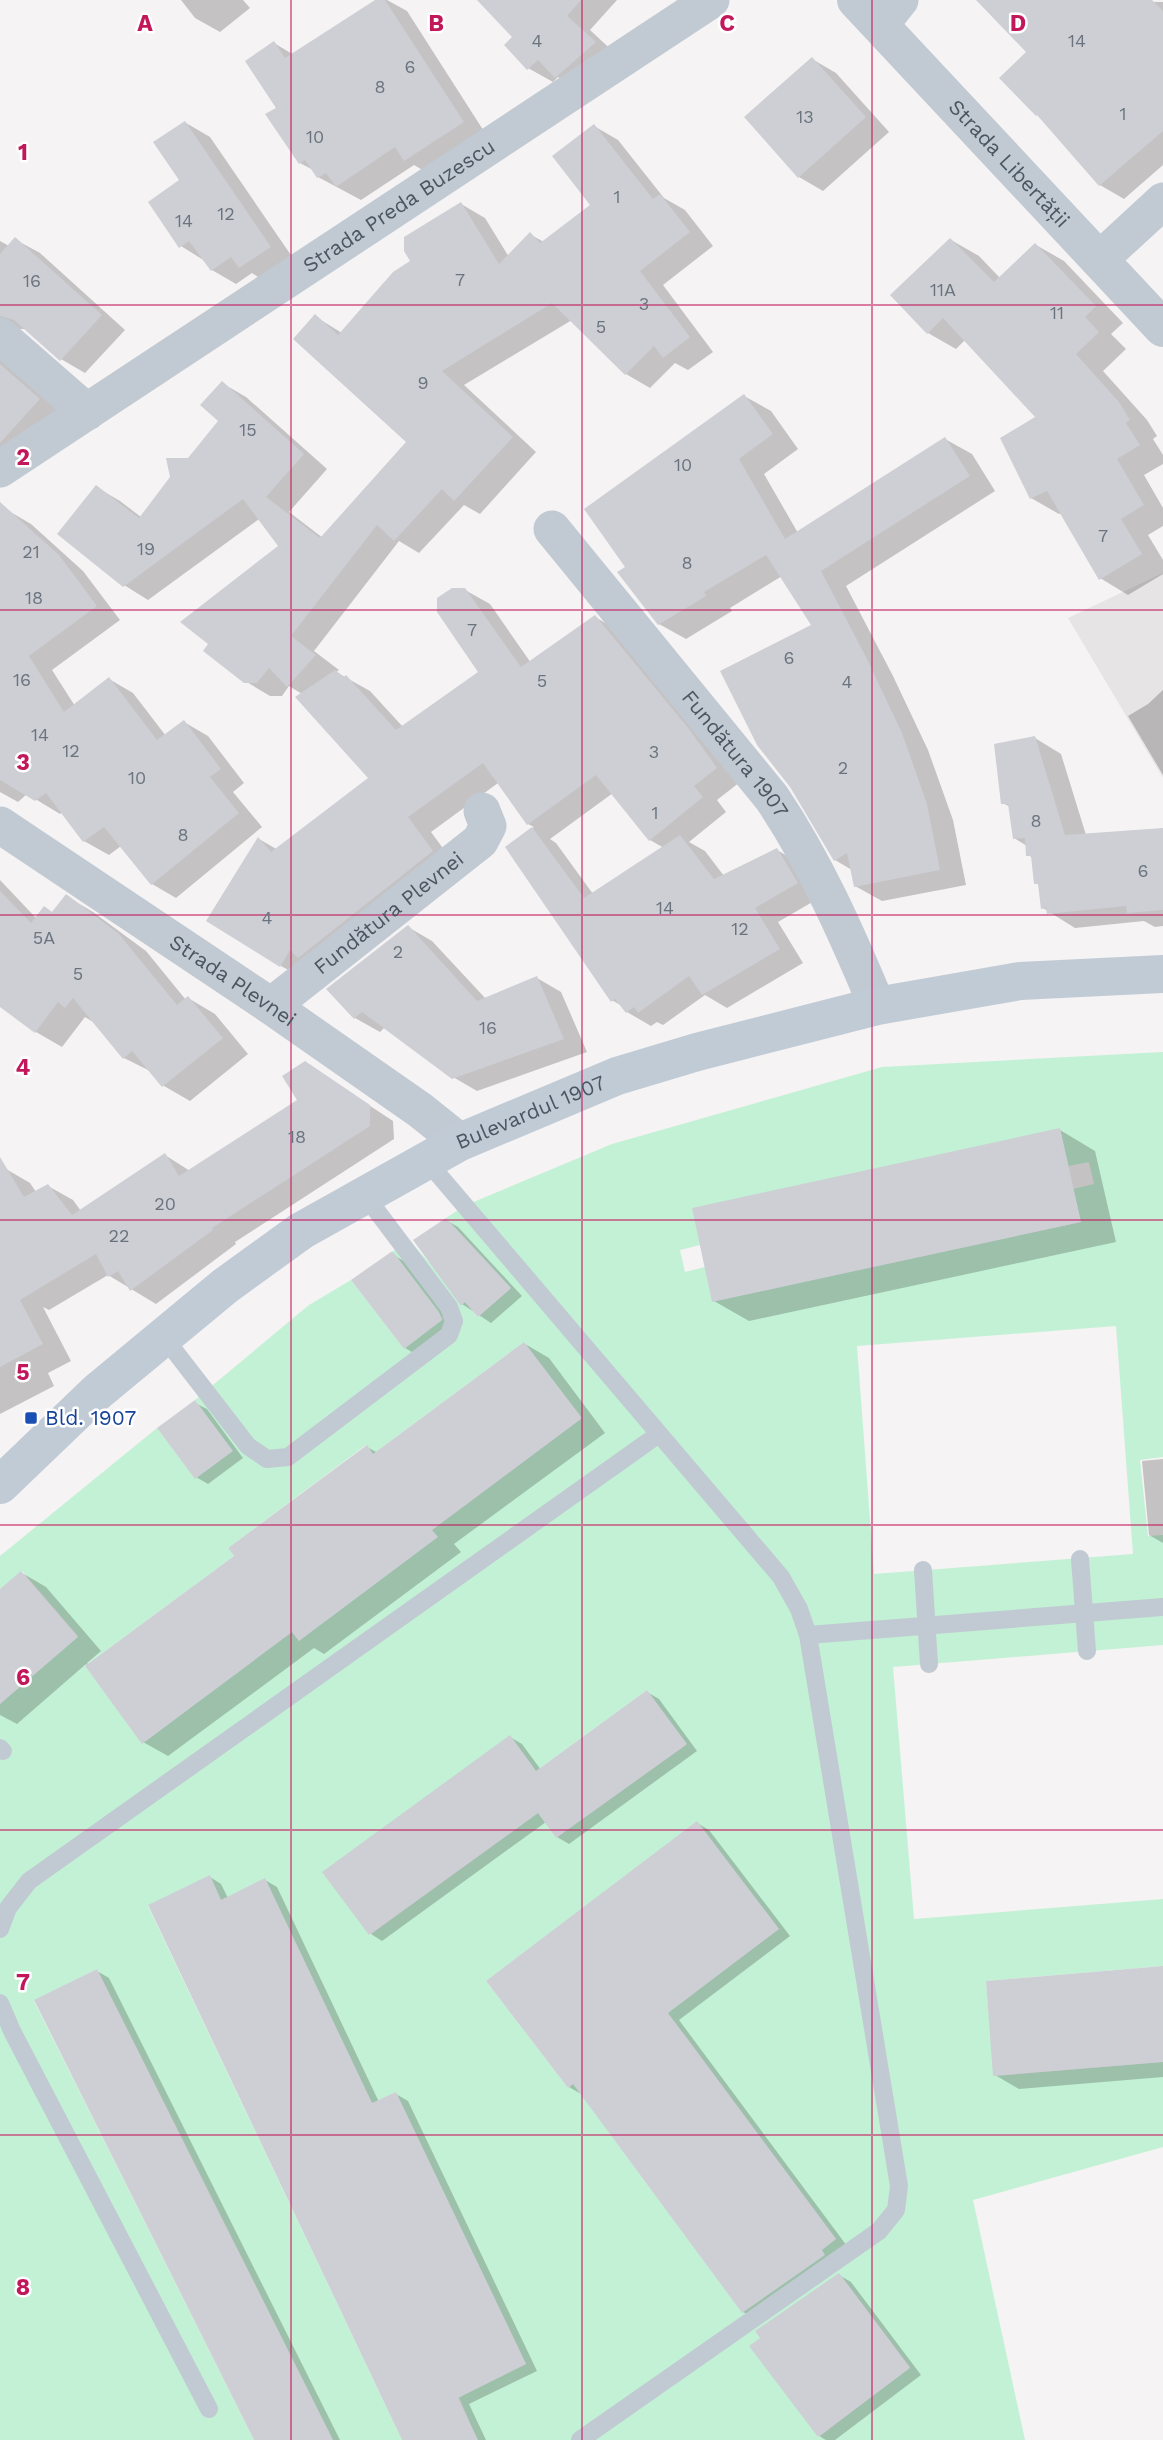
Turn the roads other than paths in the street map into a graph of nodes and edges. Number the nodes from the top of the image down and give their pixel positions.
1 (711, 0) edge
2 (879, 9) edge
3 (1163, 201) edge
4 (1100, 260) junction
5 (1163, 328) edge
6 (0, 336) edge
7 (87, 412) junction
8 (0, 469) edge
9 (552, 529) dead end
10 (482, 811) dead end
11 (0, 825) edge
12 (1163, 974) edge
13 (271, 1006) junction
14 (877, 1006) junction
15 (460, 1142) junction
16 (426, 1160) junction
17 (364, 1194) junction
18 (163, 1336) junction
19 (659, 1434) junction
20 (0, 1485) edge
21 (1080, 1559) dead end
22 (923, 1570) dead end
23 (1163, 1607) edge
24 (1084, 1613) junction
25 (927, 1626) junction
26 (808, 1635) junction
27 (1087, 1651) dead end
28 (929, 1664) dead end
29 (0, 1929) edge
30 (0, 2003) edge
31 (209, 2409) dead end
32 (580, 2440) edge

1 - 7 street, Strada Preda Buzescu
2 - 4 street, Strada Libertății
3 - 4 street
4 - 5 street, Strada Libertății
6 - 7 street
7 - 8 street, Strada Preda Buzescu
9 - 14 street, Fundătura 1907
10 - 13 street, Fundătura Plevnei
11 - 13 street, Strada Plevnei
12 - 14 main road, Bulevardul 1907
13 - 15 street, Strada Plevnei
14 - 15 main road, Bulevardul 1907
15 - 16 main road, Bulevardul 1907
16 - 17 main road, Bulevardul 1907
16 - 19 lane
17 - 18 main road, Bulevardul 1907
17 - 18 lane
18 - 20 main road, Bulevardul 1907
19 - 26 lane
19 - 29 lane
21 - 24 lane
22 - 25 lane
23 - 24 lane
24 - 25 lane
24 - 27 lane
25 - 26 lane
25 - 28 lane
26 - 32 lane
30 - 31 lane

